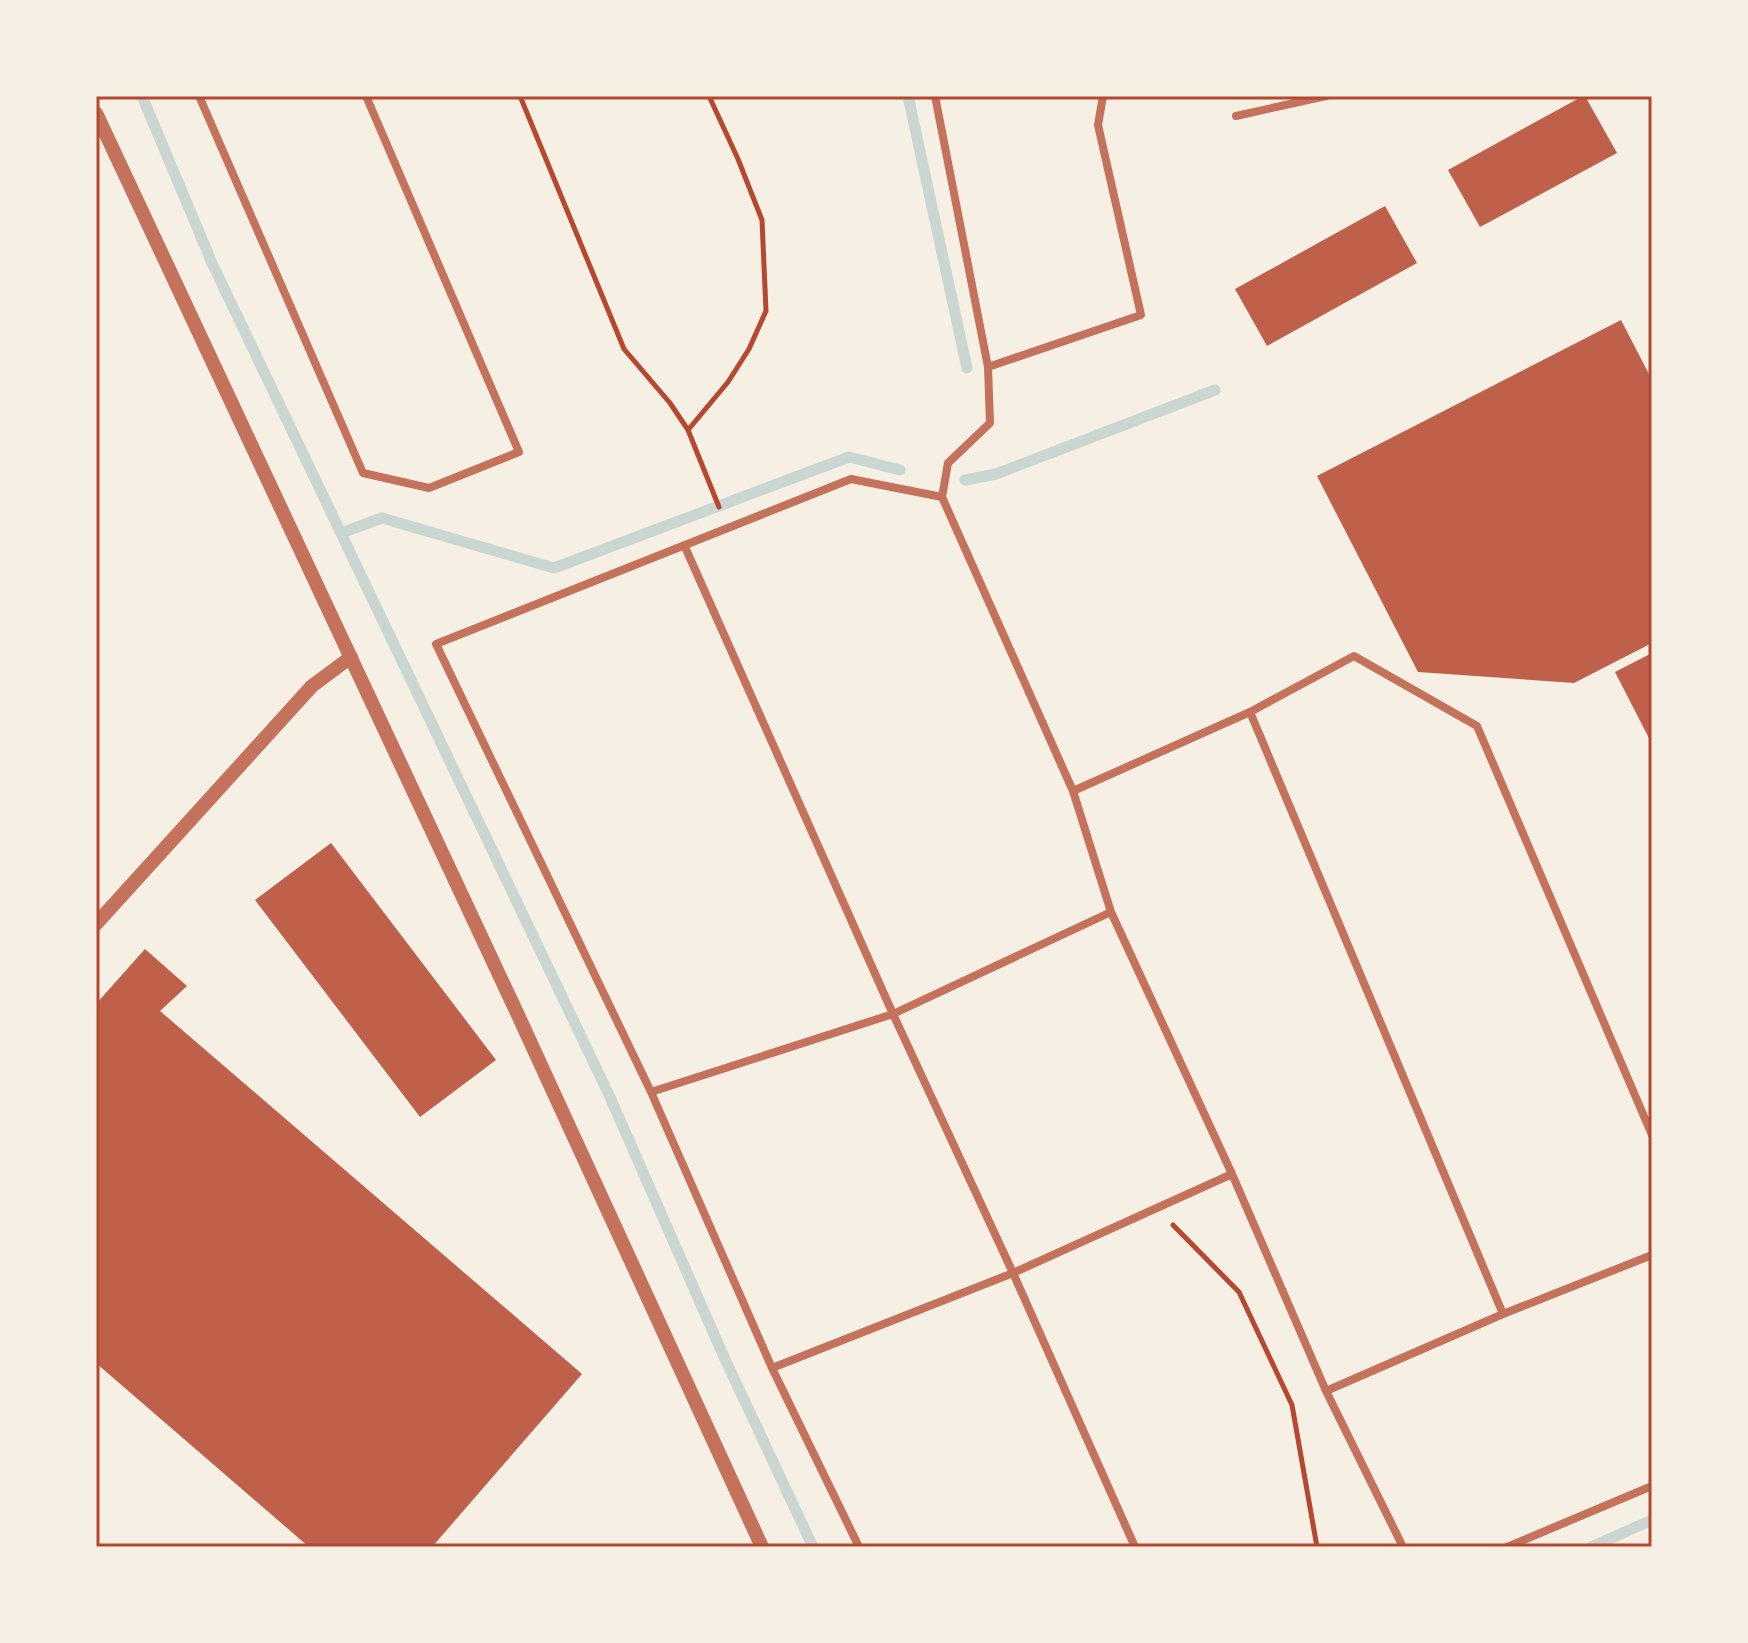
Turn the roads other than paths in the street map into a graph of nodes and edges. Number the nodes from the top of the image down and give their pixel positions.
1 (199, 96) edge
2 (366, 96) edge
3 (935, 96) edge
4 (1103, 96) edge
5 (1326, 96) edge
6 (96, 113) edge
7 (1236, 116) dead end
8 (988, 367) junction
9 (942, 497) junction
10 (685, 547) junction
11 (351, 657) junction
12 (1250, 712) junction
13 (1073, 791) junction
14 (1111, 912) junction
15 (96, 924) edge
16 (893, 1014) junction
17 (651, 1092) junction
18 (1652, 1135) edge
19 (1232, 1174) junction
20 (1652, 1255) edge
21 (1013, 1273) junction
22 (1503, 1314) junction
23 (772, 1368) junction
24 (1326, 1391) junction
25 (1652, 1486) edge
26 (762, 1547) edge
27 (859, 1547) edge
28 (1135, 1547) edge
29 (1403, 1547) edge
30 (1507, 1547) edge

1 - 2 street
3 - 8 street
4 - 8 street
5 - 7 street
6 - 11 street
8 - 9 street
9 - 10 street
9 - 13 street
10 - 16 street
10 - 17 street
11 - 15 street
11 - 26 street
12 - 13 street
12 - 18 street
12 - 22 street
13 - 14 street
14 - 16 street
14 - 19 street
16 - 17 street
16 - 21 street
17 - 23 street
19 - 21 street
19 - 24 street
20 - 22 street
21 - 23 street
21 - 28 street
22 - 24 street
23 - 27 street
24 - 29 street
25 - 30 street

